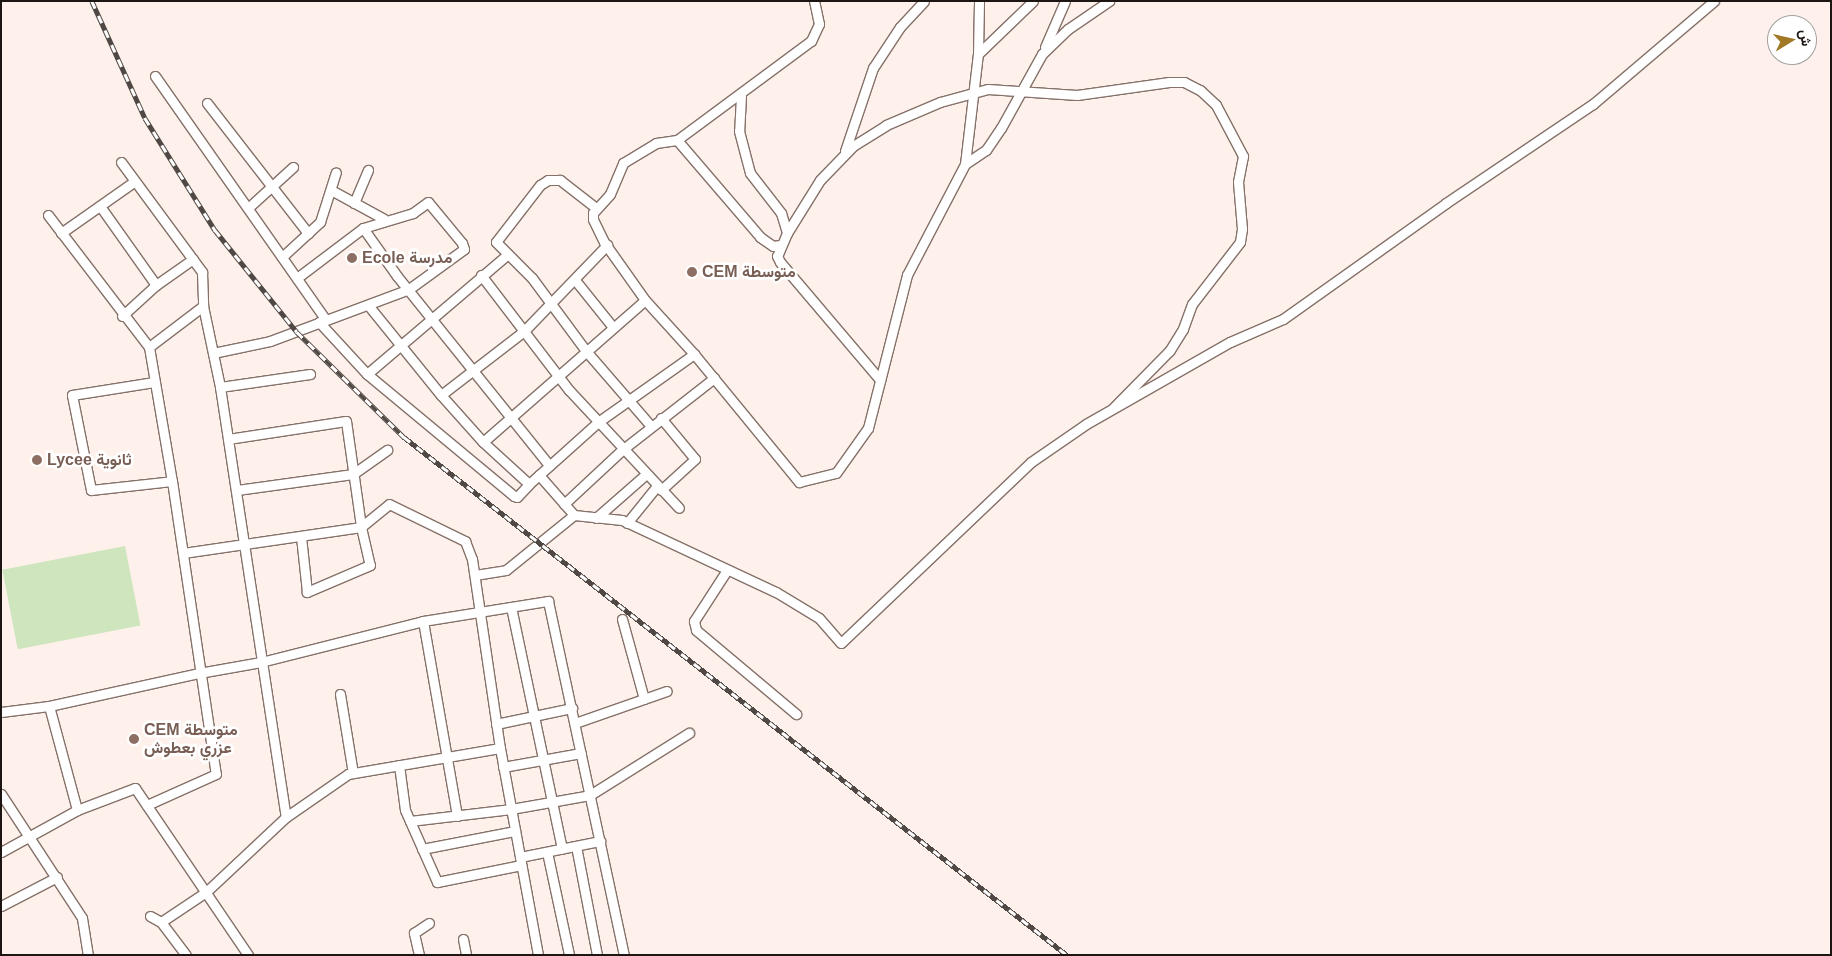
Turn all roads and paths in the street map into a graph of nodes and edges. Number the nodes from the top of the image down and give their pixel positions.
1 (814, 1) edge
2 (924, 1) edge
3 (979, 1) edge
4 (1033, 1) edge
5 (1065, 1) edge
6 (1109, 1) edge
7 (1714, 1) edge
8 (978, 54) junction
9 (1042, 54) junction
10 (155, 76) dead end
11 (974, 92) junction
12 (1018, 93) junction
13 (742, 96) junction
14 (207, 103) dead end
15 (677, 140) junction
16 (842, 155) junction
17 (121, 162) dead end
18 (965, 164) junction
19 (293, 167) dead end
20 (368, 170) dead end
21 (336, 172) dead end
22 (135, 181) junction
23 (272, 186) junction
24 (331, 190) junction
25 (354, 203) junction
26 (100, 206) junction
27 (248, 208) junction
28 (596, 208) junction
29 (48, 215) dead end
30 (384, 220) junction
31 (363, 228) junction
32 (61, 233) junction
33 (308, 233) junction
34 (787, 233) junction
35 (607, 245) junction
36 (780, 245) junction
37 (508, 254) junction
38 (282, 257) junction
39 (193, 259) junction
40 (482, 275) junction
41 (297, 278) junction
42 (575, 280) junction
43 (156, 286) junction
44 (410, 289) junction
45 (645, 300) junction
46 (368, 305) junction
47 (203, 306) junction
48 (550, 307) junction
49 (122, 316) junction
50 (432, 318) junction
51 (322, 320) junction
52 (612, 326) junction
53 (524, 331) junction
54 (401, 345) junction
55 (149, 347) junction
56 (586, 351) junction
57 (213, 353) junction
58 (694, 354) junction
59 (472, 369) junction
60 (310, 374) dead end
61 (367, 374) junction
62 (558, 376) junction
63 (714, 378) junction
64 (880, 380) junction
65 (154, 382) junction
66 (220, 387) junction
67 (441, 395) junction
68 (628, 402) junction
69 (1112, 409) junction
70 (511, 418) junction
71 (660, 418) junction
72 (598, 422) junction
73 (651, 426) junction
74 (228, 439) junction
75 (483, 442) junction
76 (387, 450) dead end
77 (622, 450) junction
78 (549, 465) junction
79 (353, 474) junction
80 (646, 474) junction
81 (539, 475) junction
82 (172, 481) junction
83 (529, 484) junction
84 (659, 488) junction
85 (236, 490) junction
86 (564, 504) junction
87 (680, 508) dead end
88 (574, 516) junction
89 (596, 518) junction
90 (627, 523) junction
91 (361, 527) junction
92 (301, 537) junction
93 (243, 543) junction
94 (183, 553) junction
95 (727, 570) junction
96 (474, 575) junction
97 (511, 607) junction
98 (480, 612) junction
99 (622, 619) dead end
100 (423, 621) junction
101 (261, 662) junction
102 (199, 672) junction
103 (667, 691) dead end
104 (340, 694) dead end
105 (644, 699) junction
106 (49, 706) junction
107 (572, 708) junction
108 (1, 712) edge
109 (796, 714) dead end
110 (534, 716) junction
111 (575, 723) junction
112 (496, 724) junction
113 (688, 733) dead end
114 (500, 748) junction
115 (581, 753) junction
116 (449, 757) junction
117 (543, 760) junction
118 (399, 765) junction
119 (503, 767) junction
120 (353, 773) junction
121 (1, 794) edge
122 (590, 795) junction
123 (552, 802) junction
124 (147, 805) junction
125 (511, 809) junction
126 (77, 810) junction
127 (457, 816) junction
128 (286, 817) junction
129 (410, 821) junction
130 (515, 831) junction
131 (32, 837) junction
132 (600, 841) junction
133 (576, 846) junction
134 (562, 849) junction
135 (422, 850) junction
136 (1, 852) edge
137 (547, 852) junction
138 (521, 861) junction
139 (57, 877) junction
140 (206, 892) junction
141 (1, 906) edge
142 (150, 916) dead end
143 (161, 922) junction
144 (429, 923) dead end
145 (463, 939) dead end
146 (88, 955) edge
147 (186, 955) edge
148 (248, 955) edge
149 (419, 955) edge
150 (466, 955) edge
151 (538, 955) edge
152 (569, 955) edge
153 (597, 955) edge
154 (624, 955) edge

1 - 13 street
2 - 16 street
3 - 8 street
4 - 8 street
5 - 9 street
6 - 9 street
7 - 69 street
8 - 11 street
9 - 12 street
10 - 27 street
11 - 12 street
11 - 16 street
11 - 18 street
12 - 18 street
12 - 69 street
13 - 15 street
13 - 34 street
14 - 23 street
15 - 28 street
15 - 36 street
16 - 34 street
17 - 22 street
18 - 64 street
19 - 23 street
20 - 25 street
21 - 24 street
22 - 26 street
22 - 39 street
23 - 27 street
23 - 33 street
24 - 25 street
24 - 33 street
25 - 30 street
26 - 32 street
26 - 43 street
27 - 38 street
28 - 35 street
28 - 37 street
29 - 32 street
30 - 31 street
30 - 44 street
31 - 41 street
31 - 44 street
32 - 49 street
33 - 38 street
34 - 36 street
35 - 42 street
35 - 45 street
36 - 64 street
37 - 40 street
37 - 48 street
38 - 41 street
39 - 43 street
39 - 47 street
40 - 50 street
40 - 53 street
41 - 51 street
42 - 48 street
42 - 52 street
43 - 49 street
44 - 46 street
44 - 50 street
45 - 52 street
45 - 58 street
46 - 51 street
46 - 54 street
47 - 55 street
47 - 57 street
48 - 53 street
48 - 56 street
49 - 55 street
50 - 54 street
50 - 59 street
51 - 57 street
51 - 61 street
52 - 56 street
53 - 59 street
53 - 62 street
54 - 61 street
54 - 67 street
55 - 65 street
56 - 62 street
56 - 68 street
57 - 66 street
58 - 63 street
58 - 68 street
59 - 67 street
59 - 70 street
60 - 66 street
61 - 83 street
62 - 70 street
62 - 72 street
63 - 64 street
63 - 71 street
65 - 82 street
65 - 82 street
66 - 74 street
67 - 75 street
68 - 72 street
68 - 73 street
69 - 95 street
70 - 75 street
70 - 78 street
71 - 73 street
71 - 84 street
72 - 77 street
72 - 78 street
73 - 77 street
74 - 79 street
74 - 85 street
75 - 83 street
76 - 79 street
77 - 80 street
77 - 86 street
78 - 81 street
79 - 85 street
79 - 91 street
80 - 84 street
80 - 89 street
81 - 83 street
81 - 86 street
82 - 94 street
84 - 87 street
84 - 90 street
85 - 93 street
86 - 88 street
88 - 89 street
88 - 96 street
89 - 90 street
90 - 95 street
91 - 92 street
91 - 92 street
91 - 96 street
92 - 93 street
93 - 94 street
93 - 101 street
94 - 102 street
95 - 109 street
96 - 98 street
97 - 98 street
97 - 107 street
97 - 110 street
98 - 100 street
98 - 112 street
99 - 105 street
100 - 101 street
100 - 116 street
101 - 102 street
101 - 128 street
102 - 106 street
102 - 124 street
103 - 105 street
104 - 120 street
105 - 111 street
106 - 108 street
106 - 126 street
107 - 110 street
107 - 111 street
110 - 112 street
110 - 117 street
111 - 115 street
112 - 114 street
113 - 122 street
114 - 116 street
114 - 119 street
115 - 117 street
115 - 122 street
116 - 118 street
116 - 127 street
117 - 119 street
117 - 123 street
118 - 120 street
118 - 129 street
119 - 125 street
120 - 128 street
121 - 131 street
122 - 123 street
122 - 132 street
123 - 125 street
123 - 134 street
124 - 126 street
124 - 140 street
125 - 127 street
125 - 130 street
126 - 131 street
127 - 129 street
128 - 140 street
129 - 135 street
130 - 135 street
130 - 138 street
131 - 136 street
131 - 139 street
132 - 133 street
132 - 154 street
133 - 134 street
133 - 153 street
134 - 137 street
135 - 138 street
137 - 138 street
137 - 152 street
138 - 151 street
139 - 141 street
139 - 146 street
140 - 143 street
140 - 148 street
142 - 143 street
143 - 147 street
144 - 149 street
145 - 150 street

